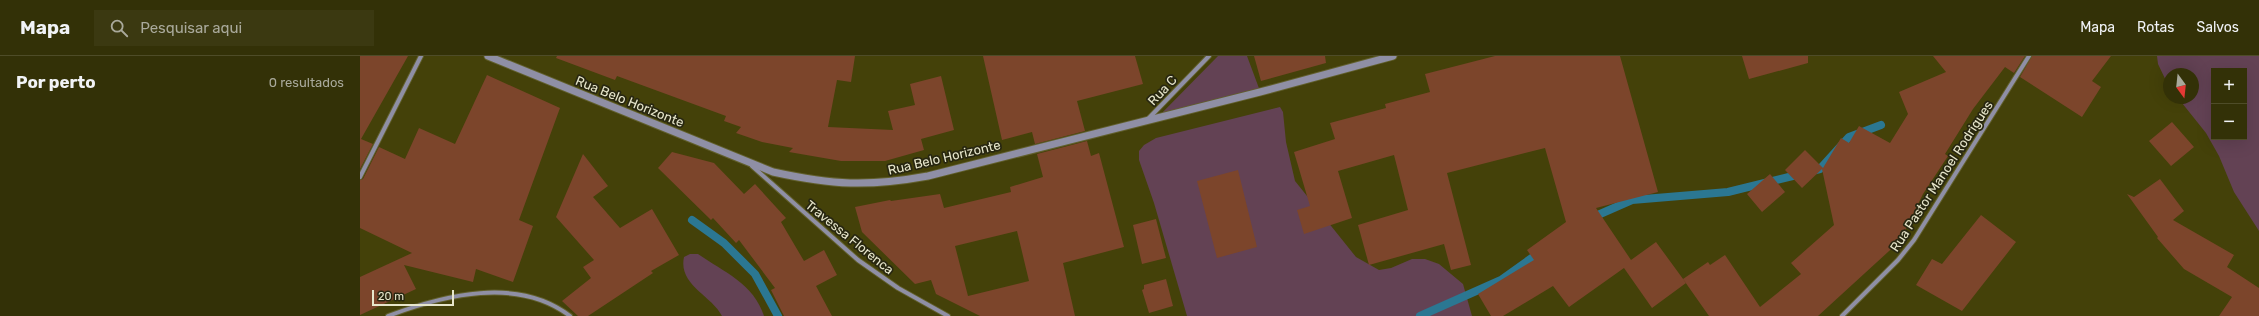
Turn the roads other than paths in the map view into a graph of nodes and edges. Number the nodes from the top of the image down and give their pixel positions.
1 (421, 56) edge
2 (488, 56) edge
3 (1209, 56) edge
4 (1393, 56) edge
5 (2030, 56) edge
6 (1146, 121) junction
7 (748, 163) junction
8 (360, 177) edge
9 (388, 316) edge
10 (570, 316) edge
11 (948, 316) edge
12 (1842, 316) edge

1 - 8 street
2 - 7 street, Rua Belo Horizonte
3 - 6 street, Rua C
4 - 6 street, Rua Belo Horizonte
5 - 12 street, Rua Pastor Manoel Rodrigues
6 - 7 street, Rua Belo Horizonte
7 - 11 street, Travessa Florenca
9 - 10 street

